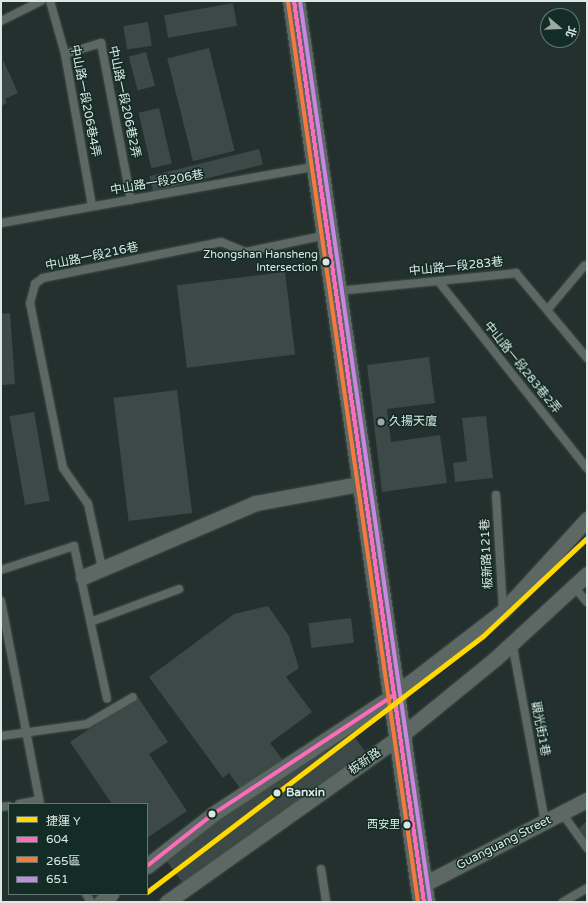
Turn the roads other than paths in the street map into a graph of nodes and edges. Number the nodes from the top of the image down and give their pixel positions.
1 (42, 1) edge
2 (50, 1) edge
3 (294, 1) edge
4 (1, 21) edge
5 (64, 54) junction
6 (318, 166) junction
7 (131, 200) junction
8 (92, 206) junction
9 (1, 223) edge
10 (327, 235) junction
11 (585, 265) dead end
12 (438, 282) junction
13 (336, 291) junction
14 (548, 309) junction
15 (587, 358) edge
16 (587, 468) edge
17 (364, 483) junction
18 (496, 495) dead end
19 (587, 519) edge
20 (102, 568) junction
21 (1, 570) edge
22 (587, 574) edge
23 (83, 578) junction
24 (574, 587) junction
25 (179, 589) dead end
26 (1, 601) edge
27 (587, 602) edge
28 (503, 611) junction
29 (93, 621) junction
30 (512, 641) junction
31 (394, 695) junction
32 (133, 697) dead end
33 (107, 698) dead end
34 (25, 732) junction
35 (1, 736) edge
36 (398, 738) junction
37 (587, 800) edge
38 (39, 802) edge
39 (562, 813) junction
40 (545, 821) junction
41 (587, 848) edge
42 (148, 865) edge
43 (321, 869) dead end
44 (587, 888) edge
45 (423, 894) edge
46 (110, 895) edge
47 (101, 902) edge
48 (167, 902) edge
49 (326, 902) edge
50 (563, 902) edge

1 - 4 lane
2 - 5 lane, 中山路一段206巷4弄
3 - 6 main road
5 - 7 lane, 中山路一段206巷2弄
5 - 8 lane, 中山路一段206巷4弄
6 - 7 lane, 中山路一段206巷
6 - 10 main road
7 - 8 lane, 中山路一段206巷
8 - 9 lane, 中山路一段206巷
10 - 13 main road
10 - 20 lane, 中山路一段216巷
11 - 14 lane
12 - 13 lane, 中山路一段283巷
12 - 14 lane, 中山路一段283巷
12 - 16 lane, 中山路一段283巷2弄
13 - 17 main road
14 - 15 lane, 中山路一段283巷
17 - 20 street
17 - 31 main road
18 - 28 lane, 板新路121巷
19 - 28 street
20 - 23 street
21 - 23 lane
22 - 24 street, 板新路
23 - 29 lane
24 - 27 lane
24 - 30 street, 板新路
25 - 29 lane
26 - 34 lane
28 - 31 street
29 - 33 lane
30 - 36 street, 板新路
30 - 40 lane, 觀光街1巷
31 - 36 main road
31 - 42 street
32 - 34 lane
34 - 35 lane
34 - 38 lane
36 - 45 main road
36 - 48 street, 板新路
37 - 39 street, Guanguang Street
39 - 40 street, Guanguang Street
39 - 41 lane
40 - 45 street, Guanguang Street
43 - 49 lane
44 - 50 lane
46 - 47 street

